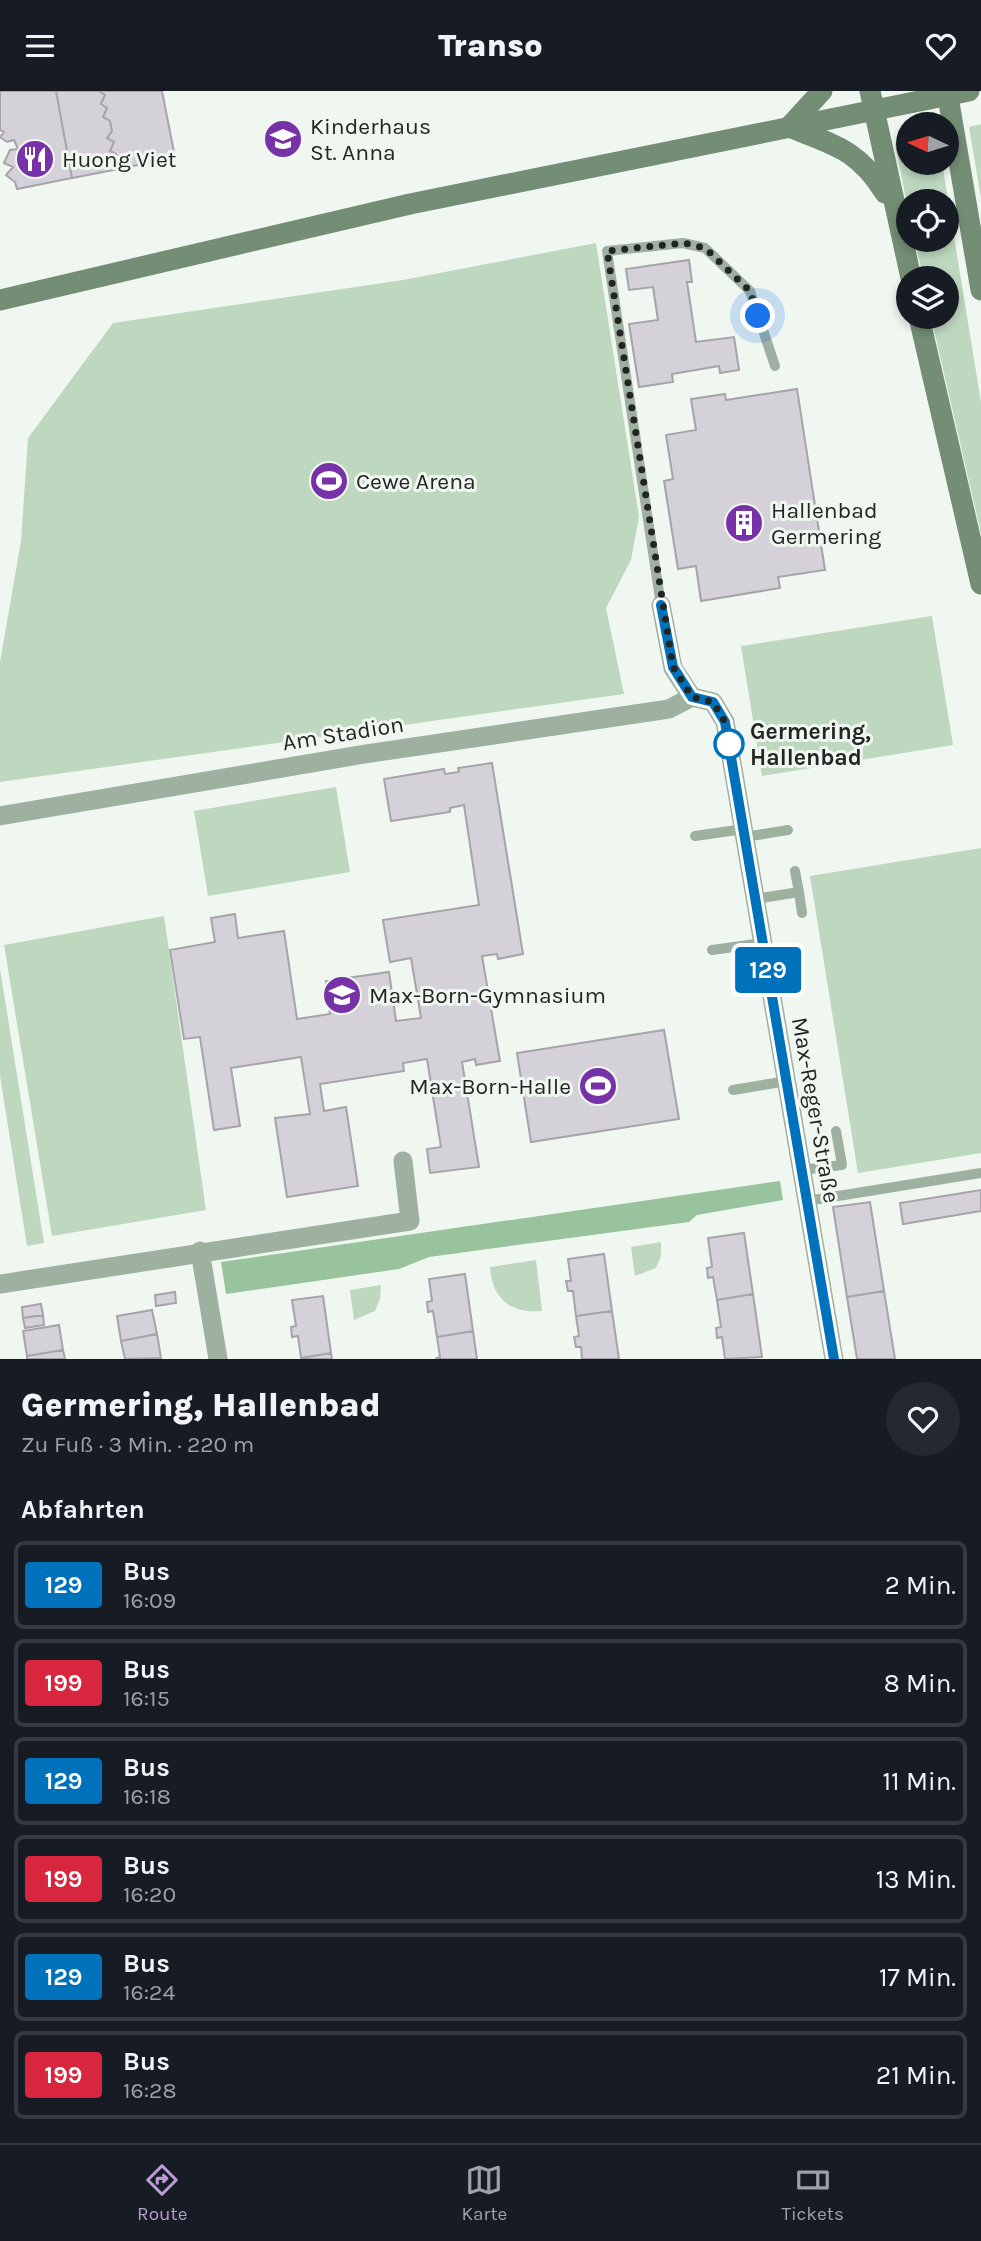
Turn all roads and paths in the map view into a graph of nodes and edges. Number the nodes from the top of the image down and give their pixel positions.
1 (822, 91) edge
2 (947, 91) edge
3 (970, 91) edge
4 (872, 100) edge
5 (789, 127) junction
6 (895, 209) junction
7 (908, 266) edge
8 (981, 289) edge
9 (0, 300) edge
10 (922, 329) edge
11 (775, 366) dead end
12 (981, 585) edge
13 (661, 605) joint
14 (692, 697) junction
15 (0, 816) edge
16 (788, 830) dead end
17 (744, 833) junction
18 (695, 836) dead end
19 (795, 871) dead end
20 (799, 892) junction
21 (755, 899) junction
22 (802, 913) dead end
23 (763, 943) junction
24 (712, 950) dead end
25 (787, 1081) junction
26 (733, 1090) dead end
27 (836, 1131) dead end
28 (403, 1161) dead end
29 (802, 1170) junction
30 (981, 1173) edge
31 (807, 1201) junction
32 (200, 1251) junction
33 (0, 1284) edge
34 (218, 1359) edge
35 (834, 1359) edge

1 - 5 main road
2 - 8 main road
3 - 4 main road
4 - 5 main road
4 - 6 main road
5 - 6 main road
5 - 9 main road
6 - 7 main road
10 - 12 main road
11 - 13 lane
13 - 14 street, Max-Reger-Straße
14 - 15 street, Am Stadion
14 - 17 street, Max-Reger-Straße
16 - 17 lane
17 - 18 lane
17 - 21 street, Max-Reger-Straße
19 - 20 lane
20 - 21 lane
20 - 22 lane
21 - 23 street, Max-Reger-Straße
23 - 24 lane
23 - 25 street, Max-Reger-Straße
25 - 26 lane
25 - 29 street, Max-Reger-Straße
27 - 29 lane
28 - 32 street
29 - 31 street, Max-Reger-Straße
30 - 31 lane
31 - 35 street, Max-Reger-Straße
32 - 33 street
32 - 34 street

